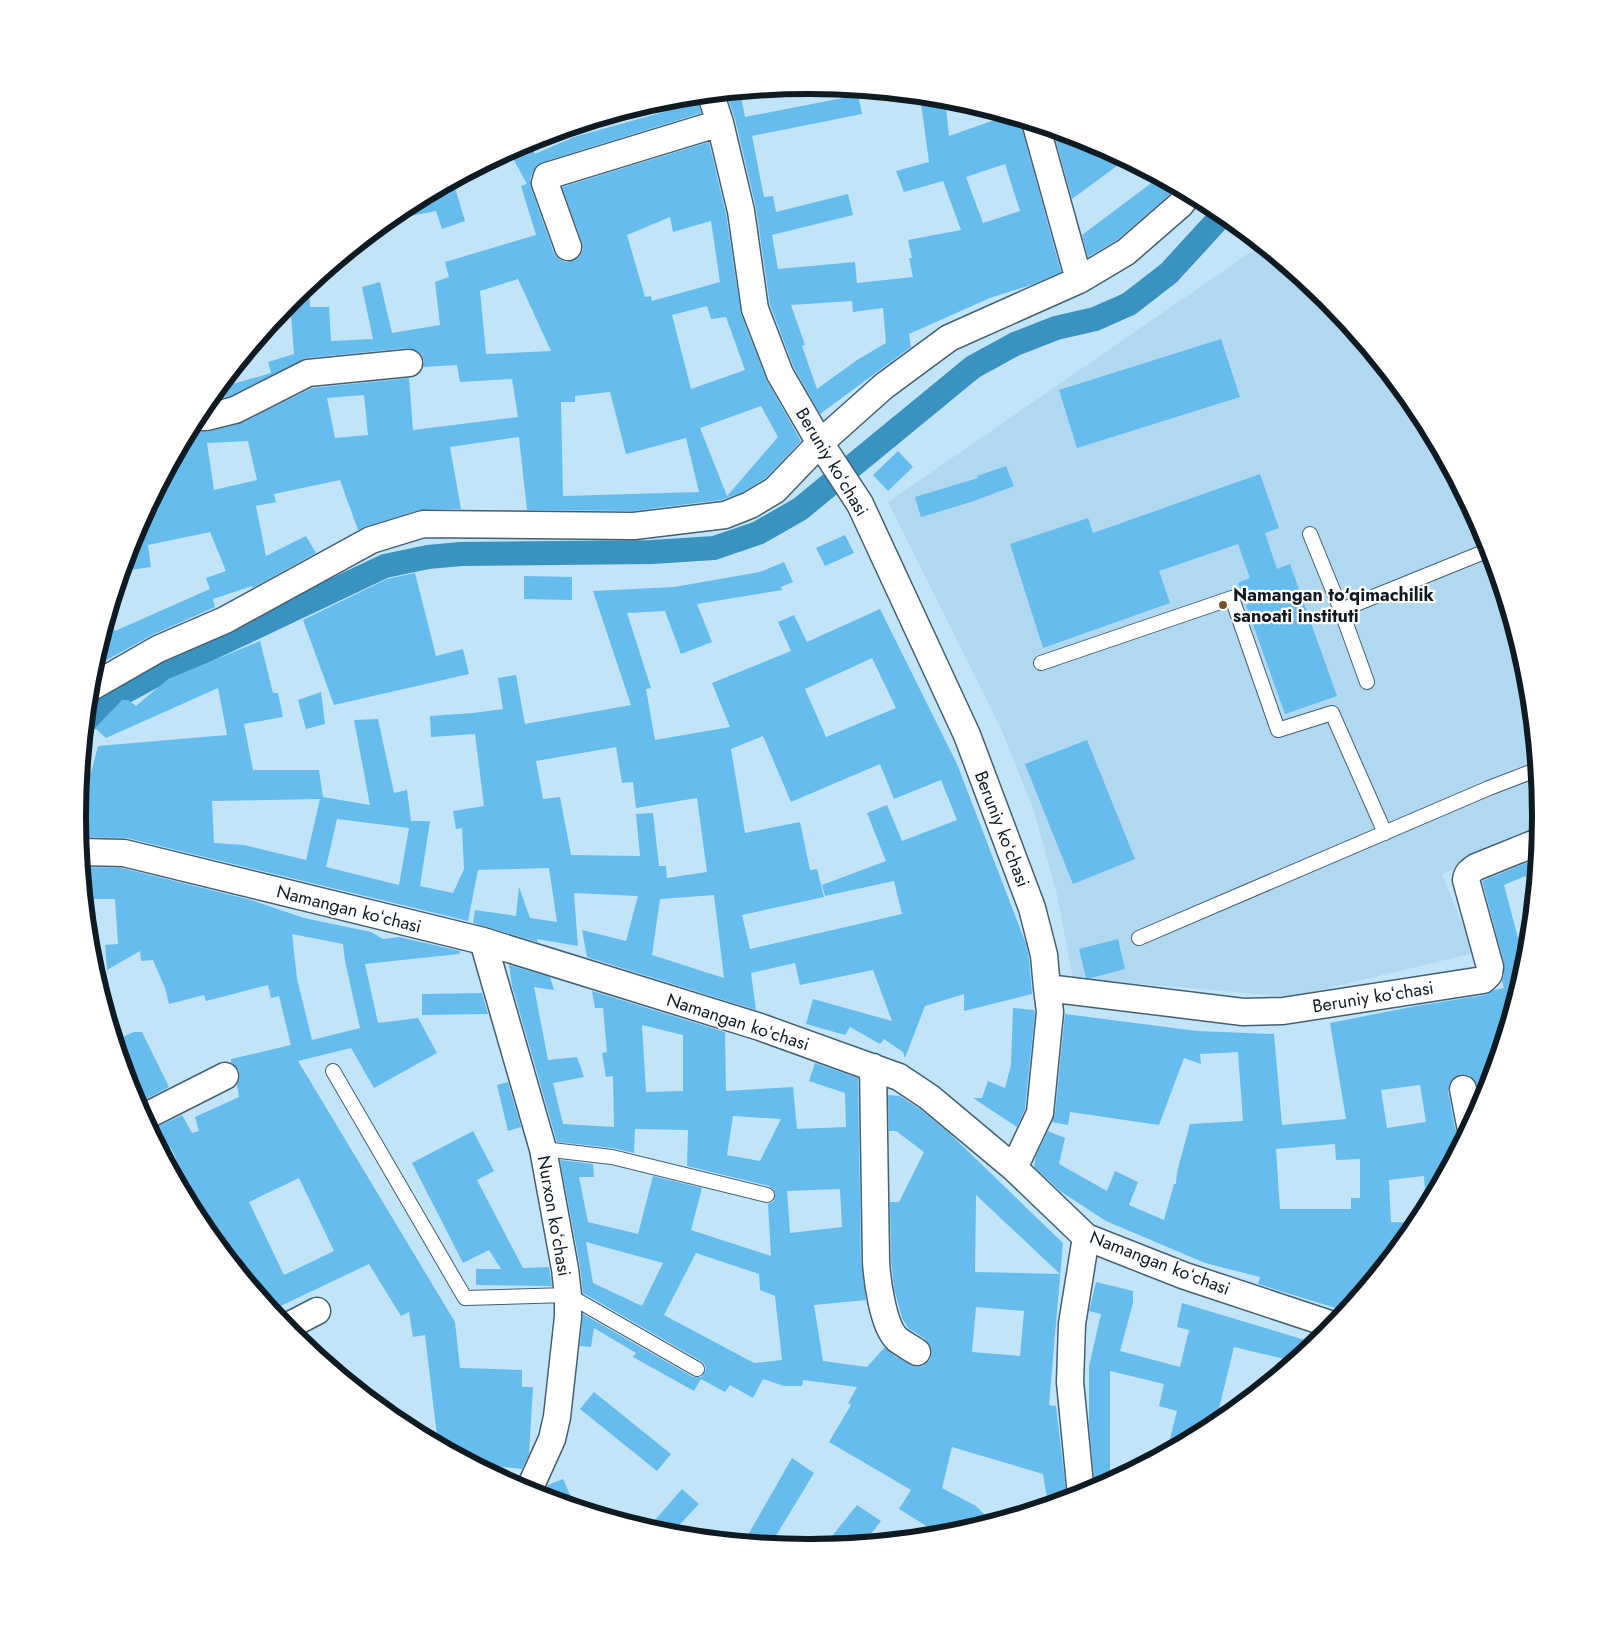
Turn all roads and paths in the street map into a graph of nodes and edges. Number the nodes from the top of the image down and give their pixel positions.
1 (713, 100) edge
2 (720, 123) junction
3 (1038, 131) edge
4 (1184, 200) edge
5 (568, 247) dead end
6 (1079, 280) junction
7 (409, 364) dead end
8 (207, 417) edge
9 (826, 452) junction
10 (1310, 534) dead end
11 (1482, 553) edge
12 (1341, 610) junction
13 (1041, 663) dead end
14 (1367, 682) dead end
15 (99, 683) edge
16 (1530, 772) edge
17 (1385, 833) junction
18 (1531, 845) edge
19 (88, 852) edge
20 (1139, 938) dead end
21 (483, 941) junction
22 (1047, 988) junction
23 (873, 1067) junction
24 (333, 1071) dead end
25 (226, 1076) dead end
26 (1463, 1089) dead end
27 (1468, 1113) edge
28 (151, 1114) edge
29 (543, 1149) junction
30 (1014, 1168) junction
31 (767, 1195) dead end
32 (1086, 1237) junction
33 (568, 1295) junction
34 (317, 1312) dead end
35 (294, 1323) edge
36 (1320, 1328) edge
37 (917, 1352) dead end
38 (697, 1369) dead end
39 (532, 1484) edge
40 (1080, 1486) edge

1 - 2 street, Beruniy koʻchasi
2 - 5 street
2 - 9 street, Beruniy koʻchasi
3 - 6 street
4 - 6 street
6 - 9 street
7 - 8 street
9 - 15 street
9 - 22 street, Beruniy koʻchasi
10 - 12 lane
11 - 12 lane
12 - 14 lane
13 - 17 lane
16 - 17 lane
17 - 20 lane
18 - 22 street, Beruniy koʻchasi
19 - 21 street, Namangan koʻchasi
21 - 23 street, Namangan koʻchasi
21 - 29 street, Nurxon koʻchasi
22 - 30 street
23 - 30 street, Namangan koʻchasi
23 - 37 street
24 - 33 lane
25 - 28 street
26 - 27 street
29 - 31 lane
29 - 33 street, Nurxon koʻchasi
30 - 32 street, Namangan koʻchasi
32 - 36 street, Namangan koʻchasi
32 - 40 street
33 - 38 lane
33 - 39 street, Nurxon koʻchasi
34 - 35 street

